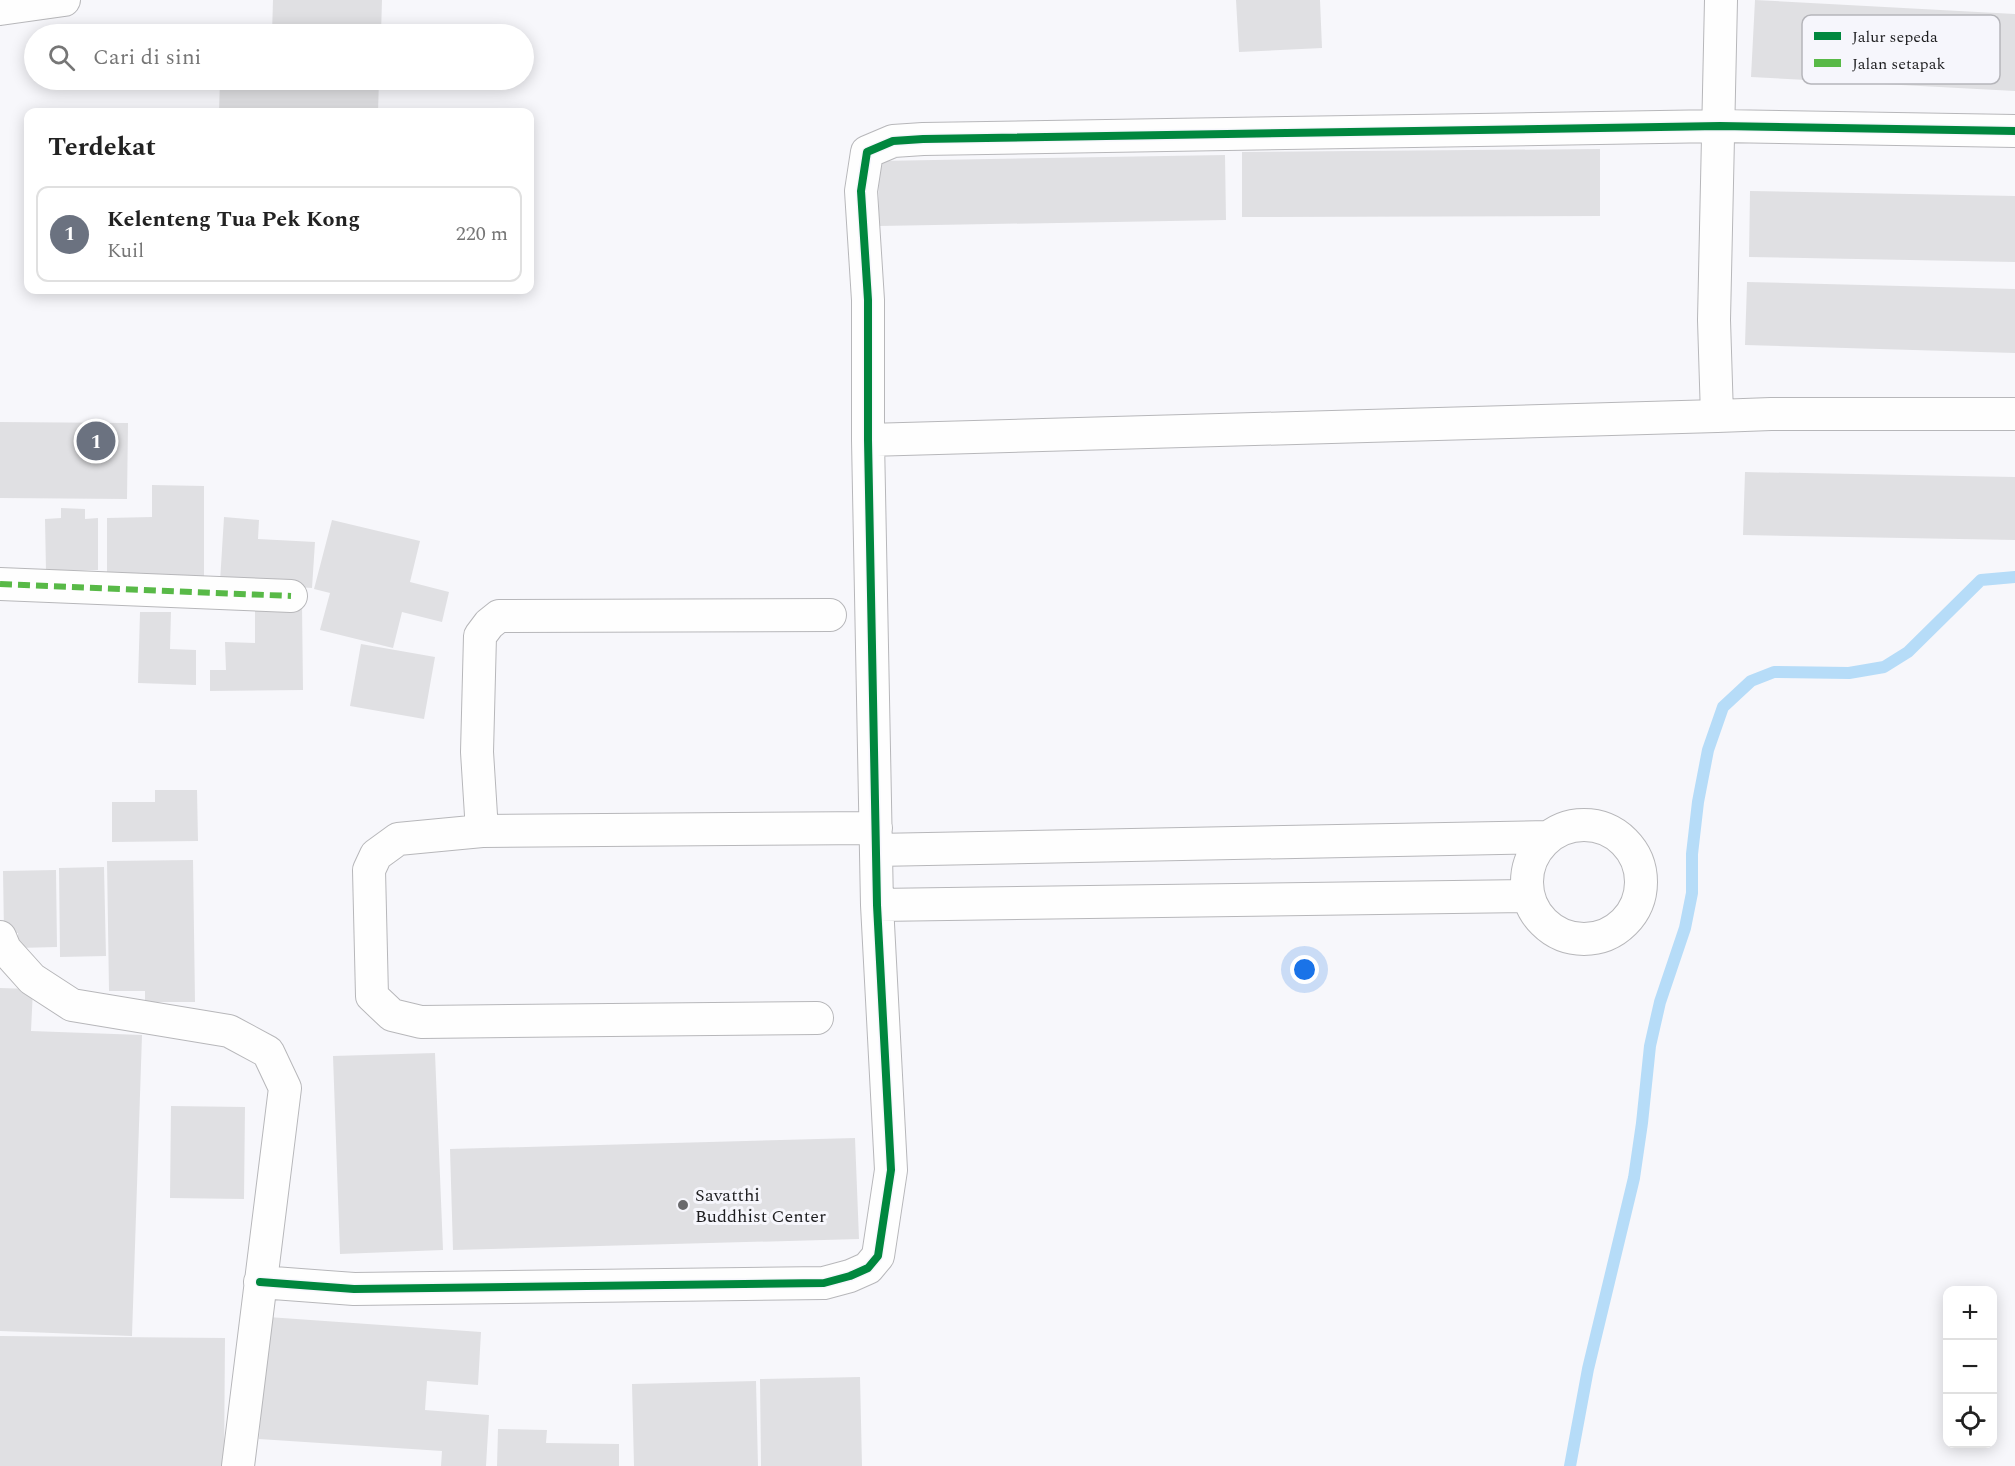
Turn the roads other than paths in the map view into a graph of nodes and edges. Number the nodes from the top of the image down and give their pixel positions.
1 (64, 0) edge
2 (1721, 0) edge
3 (0, 9) edge
4 (1720, 126) junction
5 (2015, 131) edge
6 (2015, 414) edge
7 (1717, 416) junction
8 (868, 440) junction
9 (0, 584) edge
10 (291, 596) dead end
11 (830, 615) dead end
12 (482, 831) junction
13 (1548, 837) junction
14 (876, 839) junction
15 (1528, 896) junction
16 (877, 905) junction
17 (0, 937) edge
18 (817, 1018) dead end
19 (260, 1282) junction
20 (238, 1466) edge

1 - 3 street
2 - 4 street
4 - 5 street
4 - 7 street
4 - 8 street
6 - 7 street
7 - 8 street
8 - 14 street
9 - 10 street
11 - 12 street
12 - 14 street
12 - 18 street
13 - 14 street
13 - 15 street
13 - 15 street
14 - 16 street
15 - 16 street
16 - 19 street
17 - 19 street
19 - 20 street

